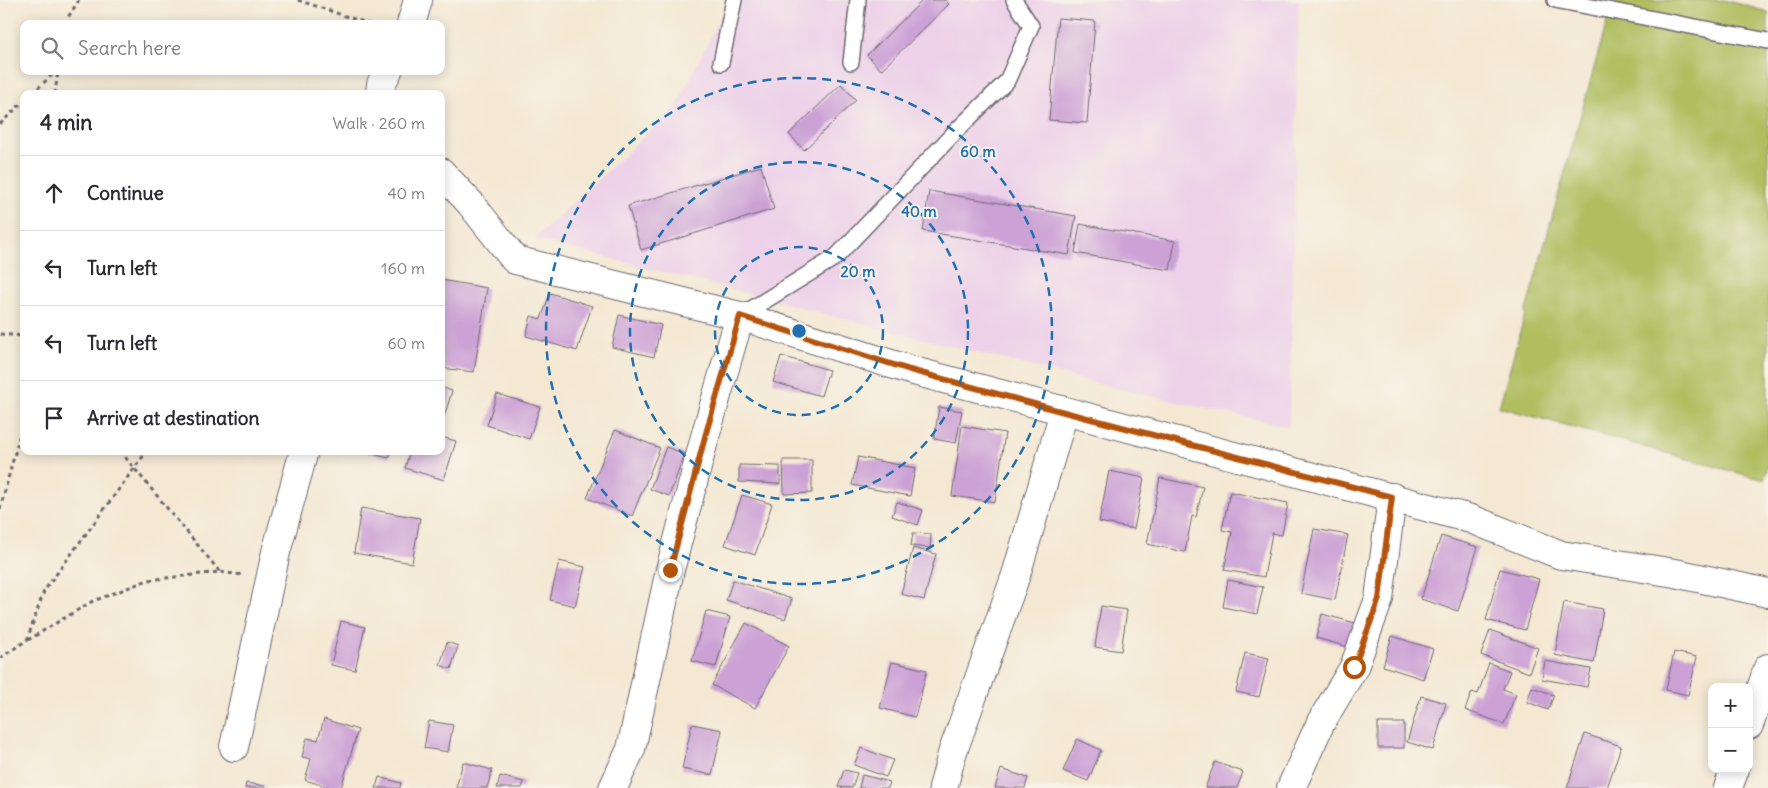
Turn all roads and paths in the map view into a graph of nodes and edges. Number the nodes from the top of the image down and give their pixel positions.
1 (79, 0) edge
2 (298, 0) edge
3 (418, 0) edge
4 (734, 0) edge
5 (858, 0) edge
6 (1014, 0) edge
7 (1556, 0) edge
8 (306, 2) edge
9 (67, 20) edge
10 (358, 20) edge
11 (412, 20) edge
12 (1768, 41) edge
13 (851, 62) dead end
14 (721, 63) dead end
15 (53, 75) edge
16 (57, 75) edge
17 (36, 90) edge
18 (55, 90) edge
19 (20, 105) edge
20 (0, 124) edge
21 (445, 176) edge
22 (740, 316) junction
23 (0, 334) edge
24 (20, 336) edge
25 (1064, 412) junction
26 (20, 434) edge
27 (124, 455) edge
28 (144, 455) edge
29 (303, 455) edge
30 (135, 468) junction
31 (1392, 497) junction
32 (0, 509) edge
33 (220, 572) junction
34 (270, 578) junction
35 (1768, 594) edge
36 (28, 640) junction
37 (0, 658) edge
38 (1768, 668) edge
39 (1753, 713) edge
40 (234, 747) dead end
41 (1734, 773) edge
42 (613, 788) edge
43 (943, 788) edge
44 (1292, 788) edge
45 (1728, 788) edge

1 - 9 path
2 - 8 path
3 - 11 street
4 - 14 lane
5 - 13 lane
6 - 22 lane
7 - 12 lane
8 - 10 path
15 - 17 path
16 - 18 path
19 - 20 path
21 - 22 street
22 - 25 street
22 - 42 street
23 - 24 path
25 - 31 street
25 - 43 street
26 - 32 path
27 - 30 path
28 - 30 path
29 - 34 street
30 - 33 path
30 - 36 path
31 - 35 street
31 - 44 street
33 - 34 path
33 - 36 path
34 - 40 street
36 - 37 path
38 - 39 street
41 - 45 street

